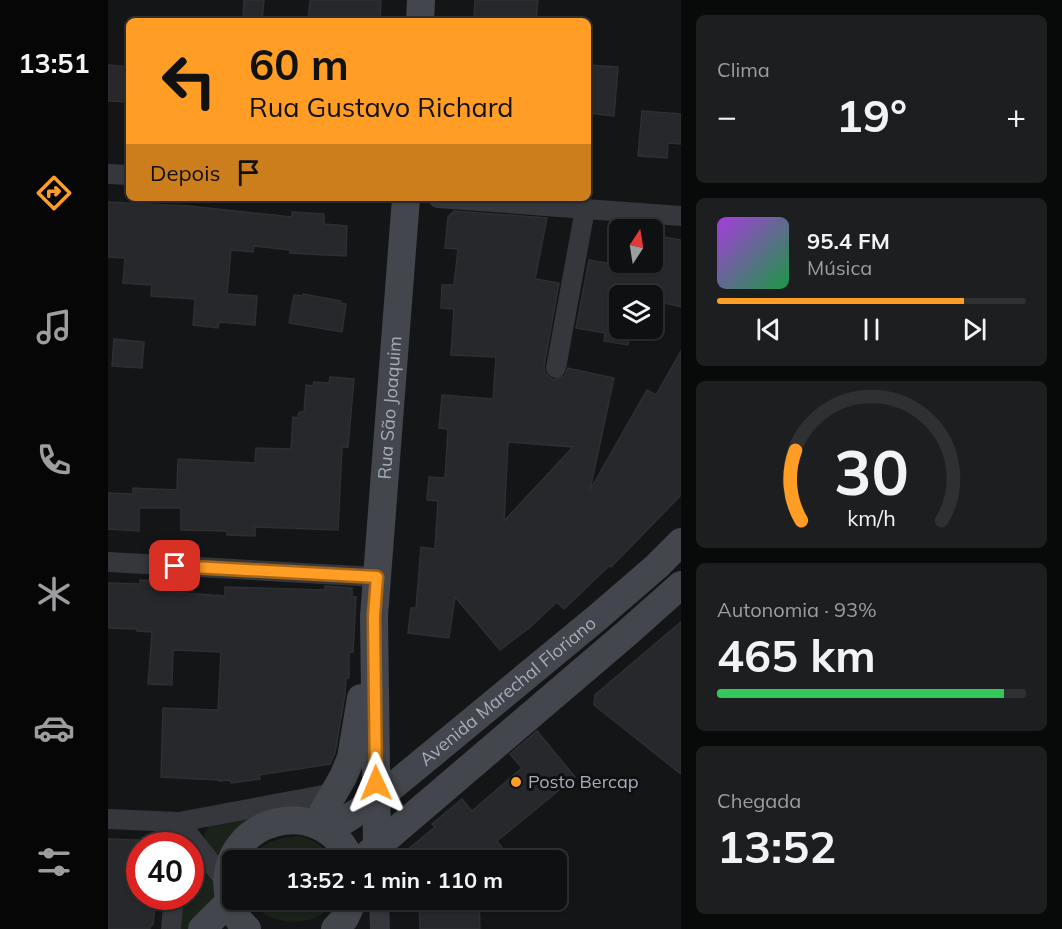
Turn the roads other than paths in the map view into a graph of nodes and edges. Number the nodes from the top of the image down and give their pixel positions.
1 (422, 0) edge
2 (420, 18) edge
3 (108, 174) edge
4 (126, 175) edge
5 (406, 201) edge
6 (478, 201) edge
7 (585, 209) junction
8 (681, 216) edge
9 (556, 368) dead end
10 (681, 542) edge
11 (108, 562) edge
12 (377, 577) junction
13 (681, 585) edge
14 (374, 616) junction
15 (334, 793) junction
16 (376, 800) junction
17 (255, 808) junction
18 (108, 819) edge
19 (178, 822) junction
20 (315, 825) junction
21 (178, 832) edge
22 (237, 850) edge
23 (344, 850) edge
24 (372, 850) edge
25 (379, 850) edge
26 (222, 884) edge
27 (222, 901) edge
28 (173, 910) edge
29 (235, 910) edge
30 (358, 910) edge
31 (375, 910) edge
32 (171, 929) edge
33 (202, 929) edge
34 (247, 929) edge
35 (336, 929) edge
36 (380, 929) edge

1 - 2 main road
3 - 4 street
5 - 12 main road, Rua São Joaquim
6 - 7 street
7 - 8 street
7 - 9 street
10 - 16 main road, Avenida Marechal Floriano
11 - 12 street
12 - 14 main road, Rua São Joaquim
13 - 25 main road, Avenida Marechal Floriano
14 - 15 main road, Rua São Joaquim
14 - 16 main road, Rua São Joaquim
15 - 17 street
15 - 20 main road, Rua São Joaquim
16 - 20 main road, Avenida Marechal Floriano
16 - 24 main road, Rua São Joaquim
17 - 19 street
17 - 20 street
18 - 19 street
19 - 21 street
19 - 26 street
20 - 22 main road
20 - 23 main road
27 - 33 main road
28 - 32 street
29 - 34 main road
30 - 35 main road
31 - 36 street

